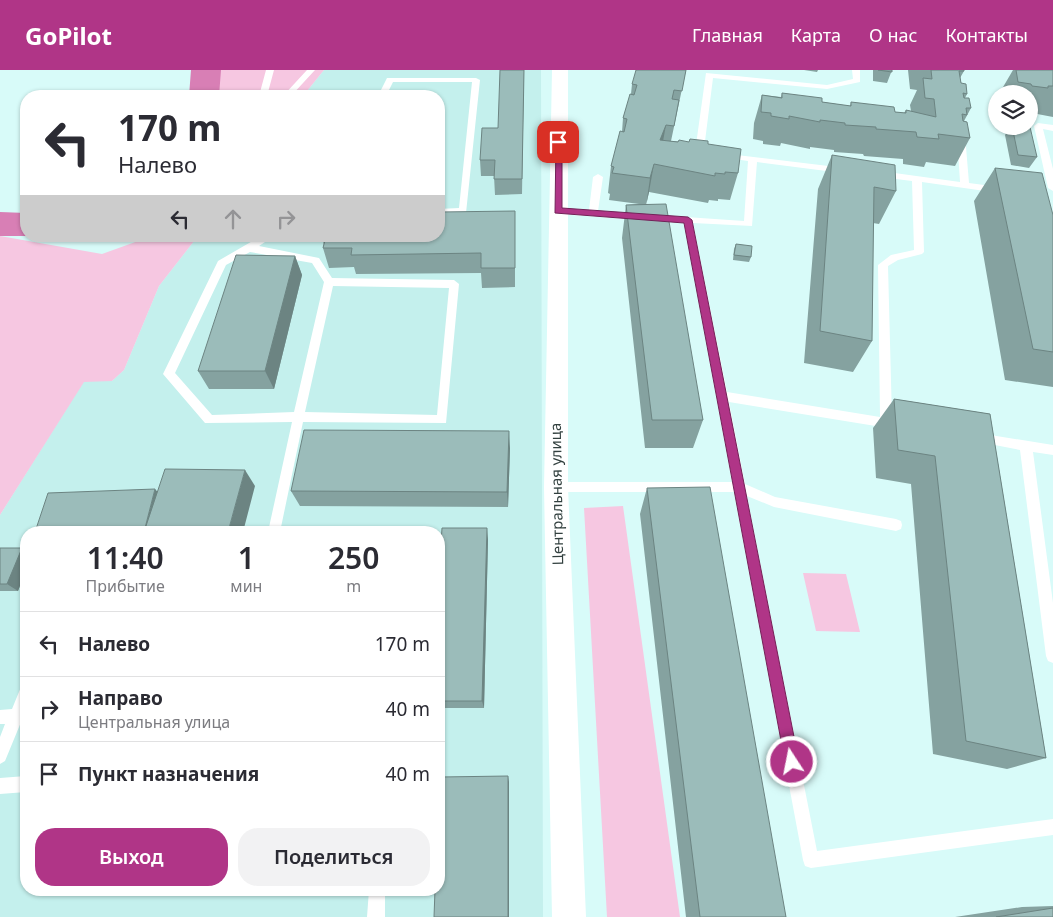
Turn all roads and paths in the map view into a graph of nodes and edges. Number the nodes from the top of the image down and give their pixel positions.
1 (270, 70) edge
2 (311, 70) edge
3 (560, 70) edge
4 (856, 70) edge
5 (265, 90) edge
6 (293, 90) edge
7 (385, 90) edge
8 (961, 127) edge
9 (1053, 128) edge
10 (753, 159) junction
11 (850, 171) edge
12 (869, 173) edge
13 (598, 178) dead end
14 (917, 179) junction
15 (965, 184) junction
16 (1053, 188) edge
17 (1004, 191) edge
18 (558, 211) junction
19 (445, 212) edge
20 (593, 213) junction
21 (688, 220) junction
22 (259, 242) edge
23 (249, 248) junction
24 (329, 282) junction
25 (722, 396) junction
26 (298, 417) junction
27 (886, 422) junction
28 (905, 426) edge
29 (970, 436) edge
30 (1026, 446) junction
31 (1053, 450) edge
32 (739, 487) junction
33 (556, 488) junction
34 (896, 525) dead end
35 (275, 526) edge
36 (1053, 656) edge
37 (20, 708) edge
38 (17, 716) junction
39 (0, 718) edge
40 (0, 756) edge
41 (20, 784) edge
42 (0, 786) edge
43 (1053, 827) edge
44 (377, 896) edge
45 (376, 917) edge
46 (569, 917) edge

1 - 5 lane
2 - 6 lane
3 - 18 street, Центральная улица
4 - 10 lane
7 - 19 lane
8 - 15 lane
9 - 16 lane
10 - 11 lane
10 - 21 lane
12 - 14 lane
13 - 20 lane
14 - 15 lane
14 - 27 lane
15 - 17 lane
18 - 20 lane
18 - 33 street, Центральная улица
20 - 21 lane
21 - 25 lane
22 - 23 lane
23 - 24 lane
23 - 26 lane
24 - 26 lane
24 - 26 lane
25 - 27 lane
25 - 32 lane
26 - 35 lane
27 - 28 lane
29 - 30 lane
30 - 31 lane
30 - 36 lane
32 - 33 lane
32 - 34 lane
32 - 43 lane
33 - 46 street, Центральная улица
37 - 38 lane
38 - 39 lane
38 - 40 lane
41 - 42 lane
44 - 45 lane

